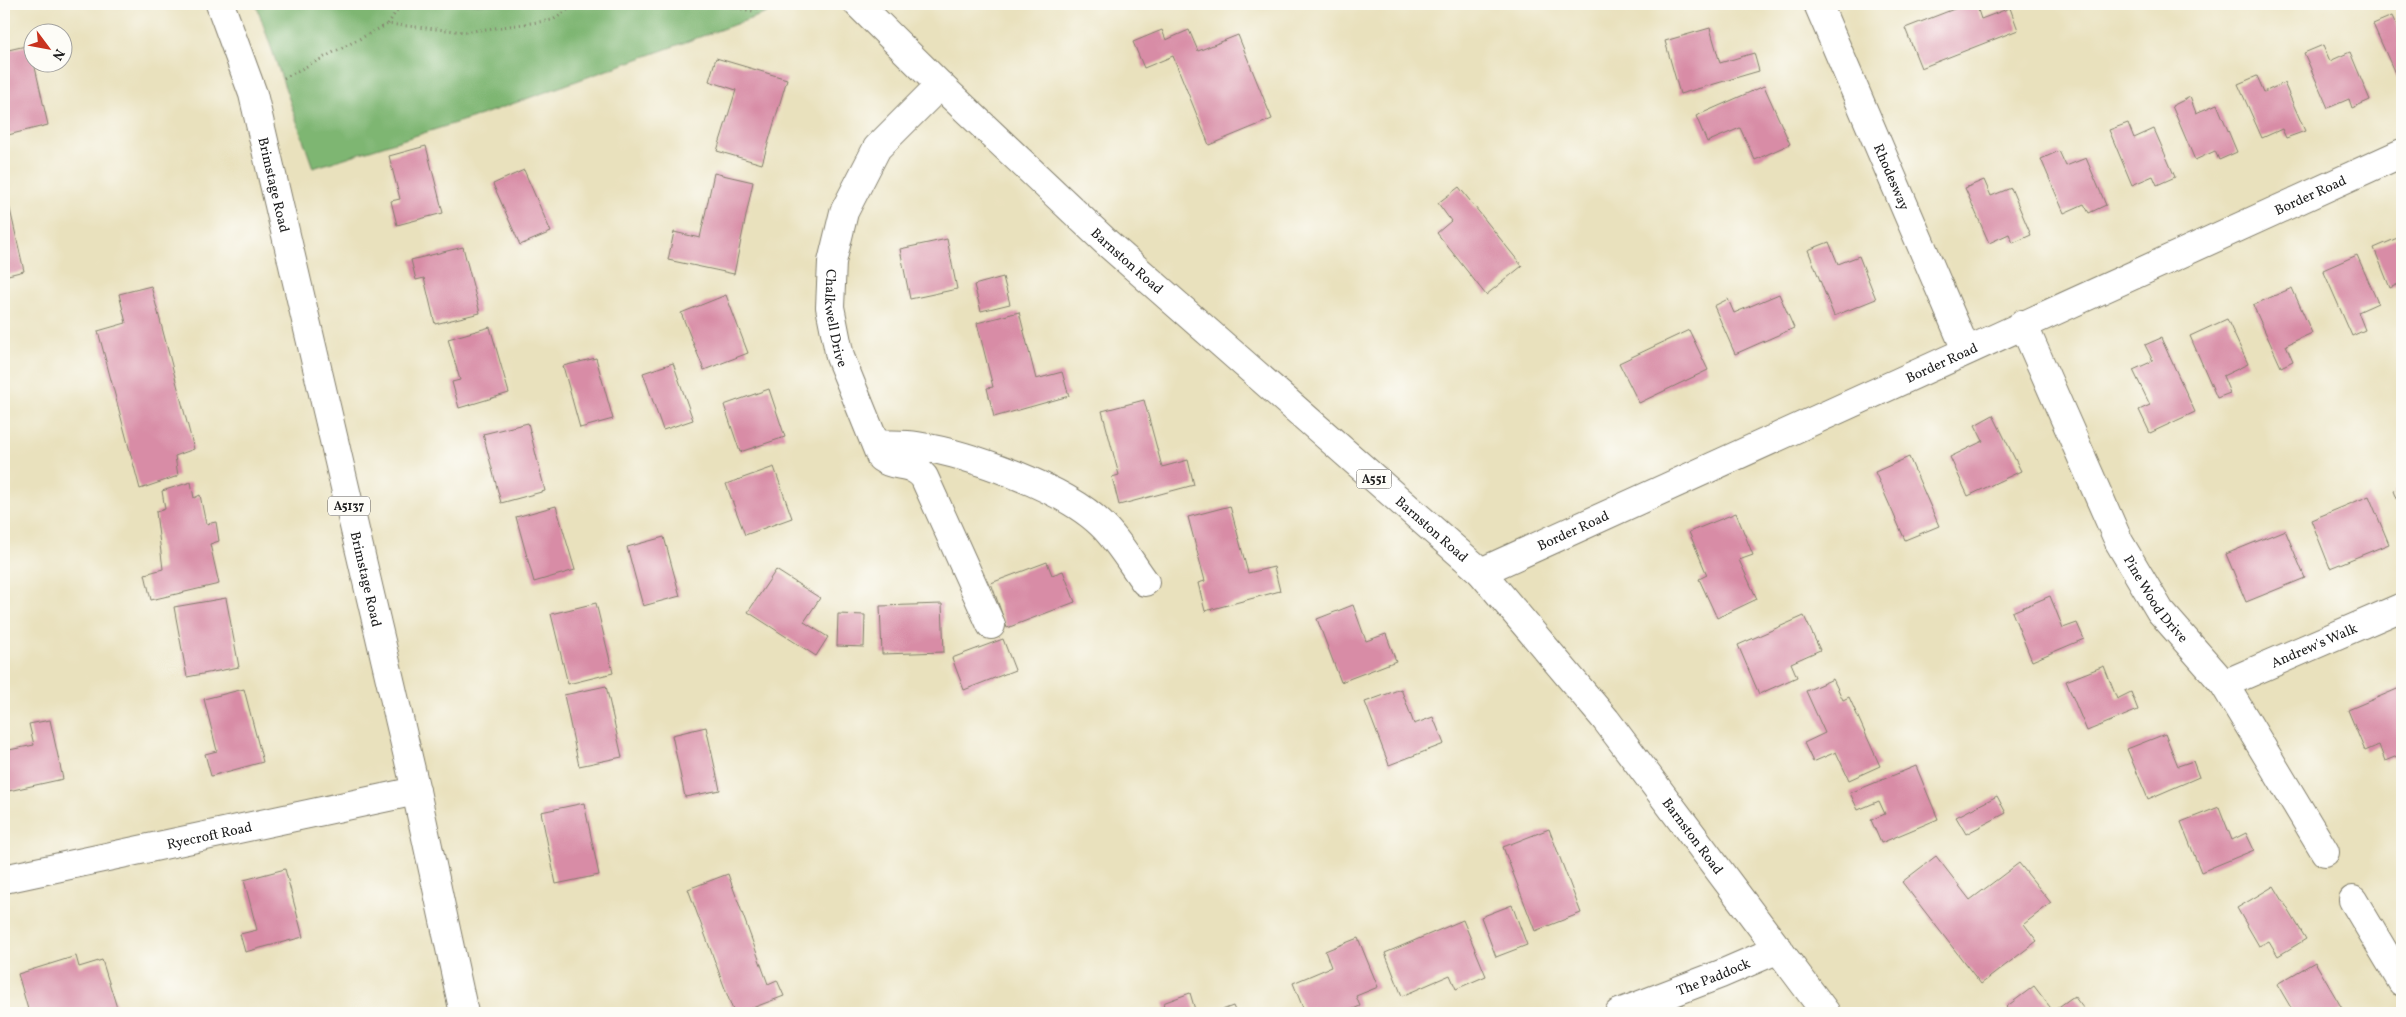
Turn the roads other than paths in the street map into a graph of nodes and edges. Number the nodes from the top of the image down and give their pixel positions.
1 (220, 4) edge
2 (858, 4) edge
3 (1818, 4) edge
4 (940, 86) junction
5 (2402, 153) edge
6 (2023, 324) junction
7 (1966, 350) junction
8 (878, 451) junction
9 (1481, 572) junction
10 (1145, 582) dead end
11 (2402, 606) edge
12 (991, 625) dead end
13 (2224, 684) junction
14 (416, 791) junction
15 (2325, 852) dead end
16 (4, 879) edge
17 (2354, 900) dead end
18 (1779, 948) junction
19 (2402, 982) edge
20 (464, 1013) edge
21 (1620, 1013) edge
22 (1826, 1013) edge

1 - 14 street, Brimstage Road / A5137
2 - 4 street, Barnston Road / A551
3 - 7 street, Rhodesway
4 - 8 street, Chalkwell Drive
4 - 9 street, Barnston Road / A551
5 - 6 street, Border Road
6 - 7 street, Border Road
6 - 13 street, Pine Wood Drive
7 - 9 street, Border Road
8 - 10 street
8 - 12 street
9 - 18 street, Barnston Road / A551
11 - 13 street, Andrew's Walk
13 - 15 street, Pine Wood Drive
14 - 16 street, Ryecroft Road
14 - 20 street, Brimstage Road / A5137
17 - 19 street
18 - 21 street, The Paddock
18 - 22 street, Barnston Road / A551

